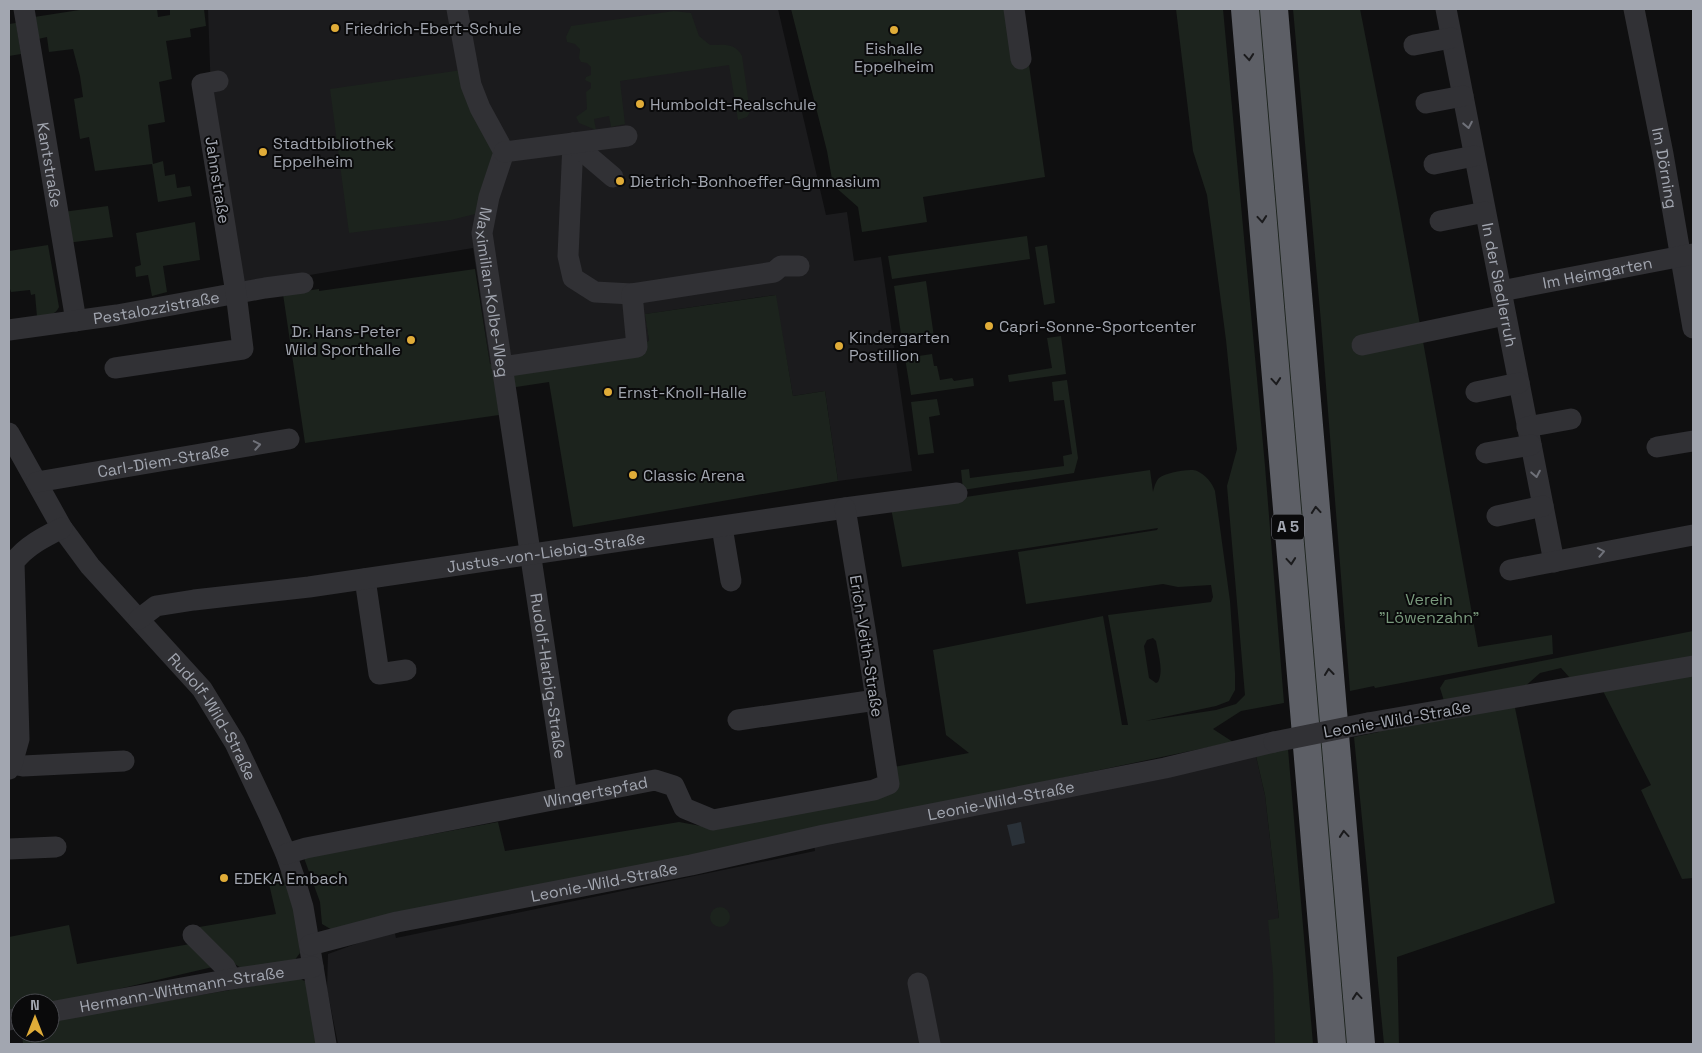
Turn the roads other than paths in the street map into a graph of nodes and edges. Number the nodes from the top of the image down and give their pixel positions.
1 (24, 9) edge
2 (457, 9) edge
3 (1014, 9) edge
4 (1245, 9) edge
5 (1274, 9) edge
6 (1446, 9) edge
7 (1634, 9) edge
8 (1451, 38) junction
9 (1414, 45) dead end
10 (1021, 59) dead end
11 (218, 81) dead end
12 (1463, 96) junction
13 (1426, 104) dead end
14 (627, 136) dead end
15 (573, 143) junction
16 (504, 152) junction
17 (1474, 156) junction
18 (1434, 164) dead end
19 (613, 177) dead end
20 (1485, 212) junction
21 (1440, 221) dead end
22 (1687, 255) edge
23 (799, 266) dead end
24 (303, 283) dead end
25 (1501, 291) junction
26 (236, 293) junction
27 (632, 294) junction
28 (1505, 315) junction
29 (76, 321) junction
30 (1693, 328) edge
31 (9, 330) edge
32 (1362, 345) dead end
33 (115, 368) dead end
34 (502, 368) junction
35 (1519, 383) junction
36 (1476, 392) dead end
37 (1571, 419) dead end
38 (9, 433) edge
39 (1529, 436) junction
40 (289, 439) dead end
41 (1693, 441) edge
42 (1657, 447) dead end
43 (1486, 453) dead end
44 (37, 482) junction
45 (957, 493) dead end
46 (1543, 506) junction
47 (845, 508) junction
48 (1497, 516) dead end
49 (722, 527) junction
50 (62, 528) junction
51 (1693, 534) edge
52 (530, 556) junction
53 (11, 562) edge
54 (1554, 562) junction
55 (1510, 570) dead end
56 (365, 579) junction
57 (731, 581) dead end
58 (139, 619) junction
59 (1693, 666) edge
60 (406, 670) dead end
61 (876, 700) junction
62 (14, 701) edge
63 (738, 720) dead end
64 (124, 761) dead end
65 (10, 767) edge
66 (889, 784) joint
67 (567, 796) junction
68 (56, 847) dead end
69 (9, 849) edge
70 (286, 854) junction
71 (193, 935) dead end
72 (310, 945) junction
73 (314, 967) junction
74 (231, 979) junction
75 (918, 983) dead end
76 (60, 1010) edge
77 (326, 1044) edge
78 (930, 1044) edge
79 (1332, 1044) edge
80 (1361, 1044) edge

1 - 29 street, Kantstraße
2 - 16 street
3 - 10 street
4 -> 79 highway, A 5
80 -> 5 highway, A 5
6 - 8 street, In der Siedlerruh
7 - 22 street, Im Dörning
8 - 9 street
8 - 12 street, In der Siedlerruh
11 - 26 street, Jahnstraße
12 - 13 street
12 -> 17 street, In der Siedlerruh
14 - 15 street
15 - 16 street
15 - 19 street
15 - 27 street
16 - 34 street, Maximilian-Kolbe-Weg
17 - 18 street
17 - 20 street, In der Siedlerruh
20 - 21 street
20 - 25 street, In der Siedlerruh
22 - 25 street, Im Heimgarten
22 - 30 street, Im Dörning
23 - 27 street
24 - 26 street, Pestalozzistraße
25 - 28 street, In der Siedlerruh
26 - 29 street, Pestalozzistraße
26 - 33 street
27 - 34 street
28 - 32 street
28 - 35 street, In der Siedlerruh
29 - 31 street, Pestalozzistraße
34 - 52 street, Maximilian-Kolbe-Weg
35 - 36 street
35 - 39 street, In der Siedlerruh
37 - 39 street
38 - 44 street, Rudolf-Wild-Straße
39 - 43 street
39 -> 46 street, In der Siedlerruh
44 -> 40 street, Carl-Diem-Straße
41 - 42 street
44 - 50 street, Rudolf-Wild-Straße
45 - 47 street, Justus-von-Liebig-Straße
46 - 48 street
46 - 54 street, In der Siedlerruh
47 - 49 street, Justus-von-Liebig-Straße
47 - 61 street, Erich-Veith-Straße
49 - 52 street, Justus-von-Liebig-Straße
49 - 57 street
50 - 53 street
50 - 58 street, Rudolf-Wild-Straße
54 -> 51 street
52 - 56 street, Justus-von-Liebig-Straße
52 - 67 street, Rudolf-Harbig-Straße
53 - 62 street
54 - 55 street
56 - 58 street, Justus-von-Liebig-Straße
56 - 60 street
58 - 70 street, Rudolf-Wild-Straße
59 - 72 street, Leonie-Wild-Straße, bridge
61 - 63 street
61 - 66 street, Erich-Veith-Straße
62 - 65 street
64 - 65 street
66 - 67 street, Wingertspfad
67 - 70 street, Wingertspfad
68 - 69 street
70 - 72 street, Rudolf-Wild-Straße
71 - 74 street
72 - 73 street, Rudolf-Wild-Straße
73 - 74 street, Hermann-Wittmann-Straße
73 - 77 street, Rudolf-Wild-Straße
74 - 76 street, Hermann-Wittmann-Straße
75 - 78 street

